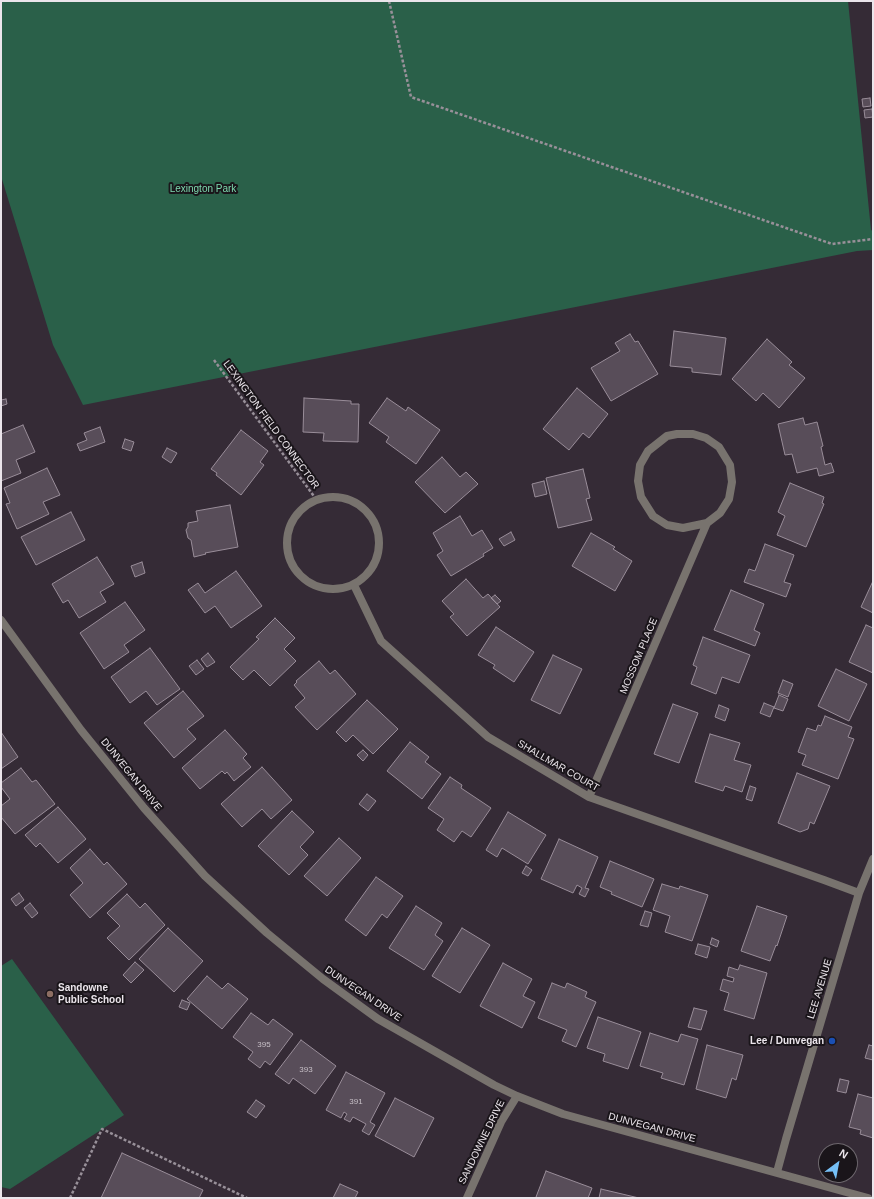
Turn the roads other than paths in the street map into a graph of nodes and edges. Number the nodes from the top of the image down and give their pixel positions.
1 (707, 523) junction
2 (354, 585) junction
3 (1, 620) edge
4 (589, 797) junction
5 (873, 859) edge
6 (859, 893) junction
7 (517, 1096) junction
8 (777, 1172) junction
9 (467, 1198) edge
10 (868, 1198) edge

1 - 1 street, MOSSOM PLACE
1 - 4 street, MOSSOM PLACE
2 - 2 street
2 - 4 street, SHALLMAR COURT
3 - 7 street, DUNVEGAN DRIVE
4 - 6 street, SHALLMAR COURT
5 - 6 street, LEE AVENUE
6 - 8 street, LEE AVENUE
7 - 8 street, DUNVEGAN DRIVE
7 - 9 street, SANDOWNE DRIVE
8 - 10 street, DUNVEGAN DRIVE

